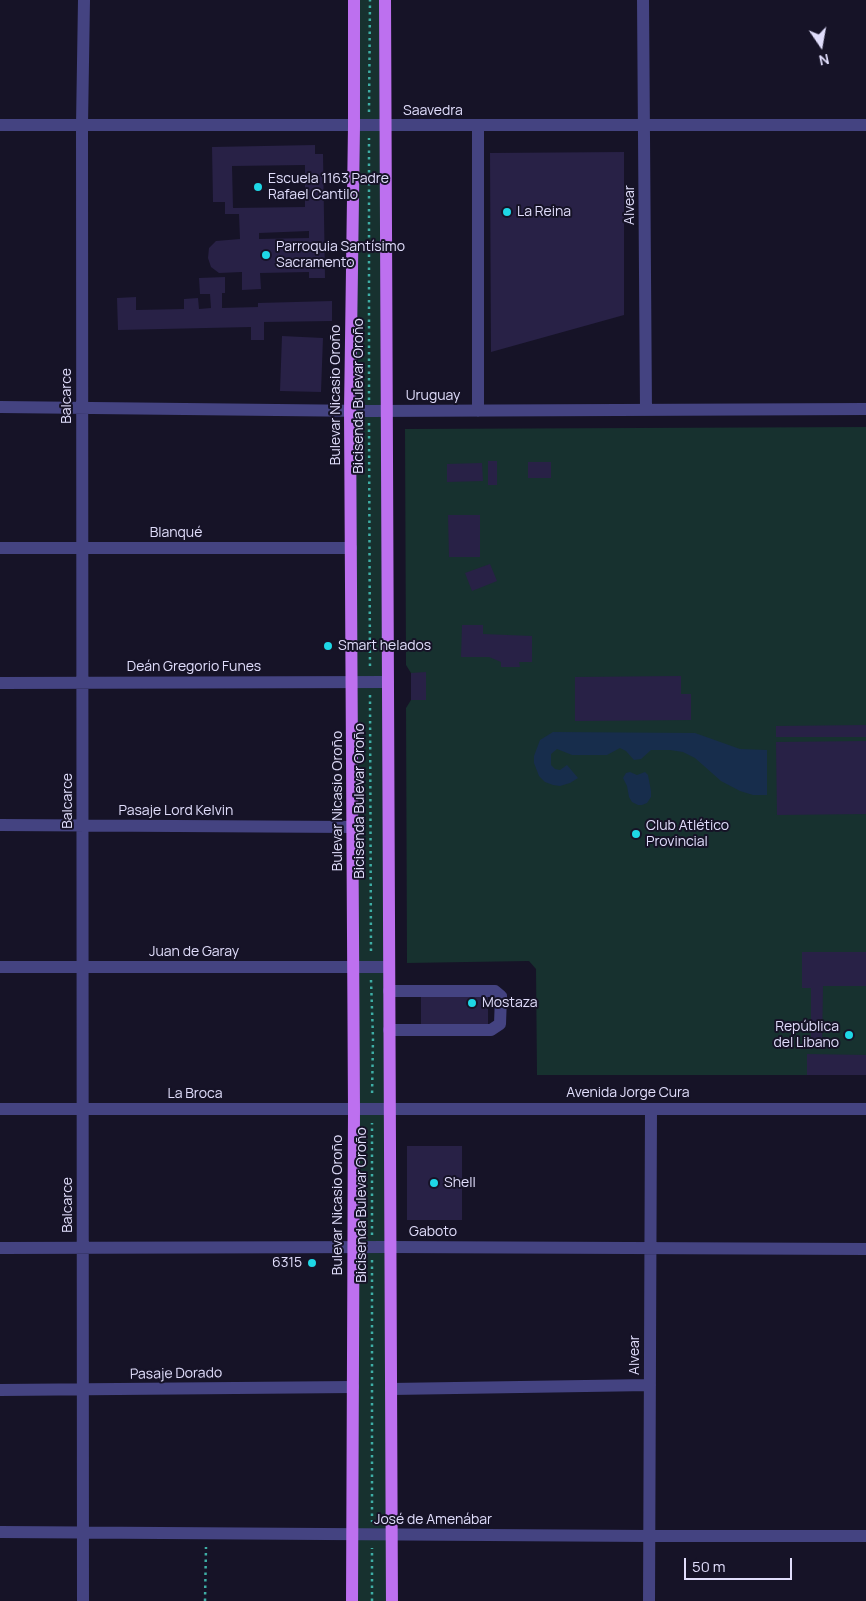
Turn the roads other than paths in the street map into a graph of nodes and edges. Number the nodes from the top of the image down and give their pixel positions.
1 (84, 0) edge
2 (354, 0) edge
3 (385, 0) edge
4 (643, 0) edge
5 (0, 125) edge
6 (82, 125) junction
7 (866, 125) edge
8 (354, 126) junction
9 (385, 126) junction
10 (478, 126) junction
11 (644, 126) junction
12 (0, 407) edge
13 (82, 408) junction
14 (866, 409) edge
15 (646, 410) junction
16 (350, 411) junction
17 (386, 411) junction
18 (478, 411) junction
19 (0, 548) edge
20 (83, 548) junction
21 (351, 548) junction
22 (0, 682) edge
23 (82, 682) junction
24 (352, 682) junction
25 (388, 682) junction
26 (0, 825) edge
27 (83, 825) junction
28 (353, 827) junction
29 (0, 967) edge
30 (83, 967) junction
31 (353, 967) junction
32 (389, 967) junction
33 (389, 991) junction
34 (389, 1030) junction
35 (83, 1108) junction
36 (389, 1108) junction
37 (650, 1108) junction
38 (0, 1109) edge
39 (354, 1109) junction
40 (866, 1109) edge
41 (83, 1247) junction
42 (353, 1247) junction
43 (390, 1247) junction
44 (0, 1248) edge
45 (650, 1248) junction
46 (866, 1249) edge
47 (650, 1385) junction
48 (353, 1387) junction
49 (390, 1389) junction
50 (0, 1390) edge
51 (83, 1390) junction
52 (0, 1532) edge
53 (83, 1533) junction
54 (353, 1534) junction
55 (391, 1535) junction
56 (649, 1536) junction
57 (866, 1536) edge
58 (83, 1601) edge
59 (352, 1601) edge
60 (392, 1601) edge
61 (649, 1601) edge

1 - 6 street, Balcarce
2 - 8 main road, Bulevar Nicasio Oroño
3 - 9 main road
4 - 11 street, Alvear
5 - 6 street, Saavedra
6 - 8 street, Saavedra
6 - 13 street, Balcarce
7 - 11 street, Saavedra
8 - 9 street, Saavedra
8 - 16 main road, Bulevar Nicasio Oroño
9 - 10 street, Saavedra
9 - 17 main road
10 - 11 street, Saavedra
10 - 18 street
11 - 15 street, Alvear
12 - 13 street, Uruguay
13 - 16 street, Uruguay
13 - 20 street, Balcarce
14 - 15 street, Uruguay
15 - 18 street, Uruguay
16 - 17 street, Uruguay
16 - 21 main road, Bulevar Nicasio Oroño
17 - 18 street, Uruguay
17 - 25 main road
19 - 20 street, Blanqué
20 - 21 street, Blanqué
20 - 23 street, Balcarce
21 - 24 main road, Bulevar Nicasio Oroño
22 - 23 street, Deán Gregorio Funes
23 - 24 street, Deán Gregorio Funes
23 - 27 street, Balcarce
24 - 25 street, Deán Gregorio Funes
24 - 28 main road, Bulevar Nicasio Oroño
25 - 32 main road
26 - 27 street, Pasaje Lord Kelvin
27 - 28 street, Pasaje Lord Kelvin
27 - 30 street, Balcarce
28 - 31 main road, Bulevar Nicasio Oroño
29 - 30 street, Juan de Garay
30 - 31 street, Juan de Garay
30 - 35 street, Balcarce
31 - 32 street, Juan de Garay
31 - 39 main road, Bulevar Nicasio Oroño
32 - 33 main road
33 - 34 main road
33 - 34 street
34 - 36 main road
35 - 38 street, La Broca
35 - 39 street, La Broca
35 - 41 street, Balcarce
36 - 37 street, Avenida Jorge Cura
36 - 39 street, La Broca
36 - 43 main road
37 - 40 street, Avenida Jorge Cura
37 - 45 street, Alvear
39 - 42 main road, Bulevar Nicasio Oroño
41 - 42 street, Gaboto
41 - 44 street, Gaboto
41 - 51 street, Balcarce
42 - 43 street, Gaboto
42 - 48 main road, Bulevar Nicasio Oroño
43 - 45 street, Gaboto
43 - 49 main road
45 - 46 street, Gaboto
45 - 47 street, Alvear
47 - 49 street
47 - 56 street, Alvear
48 - 51 street, Pasaje Dorado
48 - 54 main road, Bulevar Nicasio Oroño
49 - 55 main road
50 - 51 street, Pasaje Dorado
51 - 53 street, Balcarce
52 - 53 street, José de Amenábar
53 - 54 street, José de Amenábar
53 - 58 street, Balcarce
54 - 55 street, José de Amenábar
54 - 59 main road, Bulevar Nicasio Oroño
55 - 56 street, José de Amenábar
55 - 60 main road
56 - 57 street, José de Amenábar
56 - 61 street, Alvear

